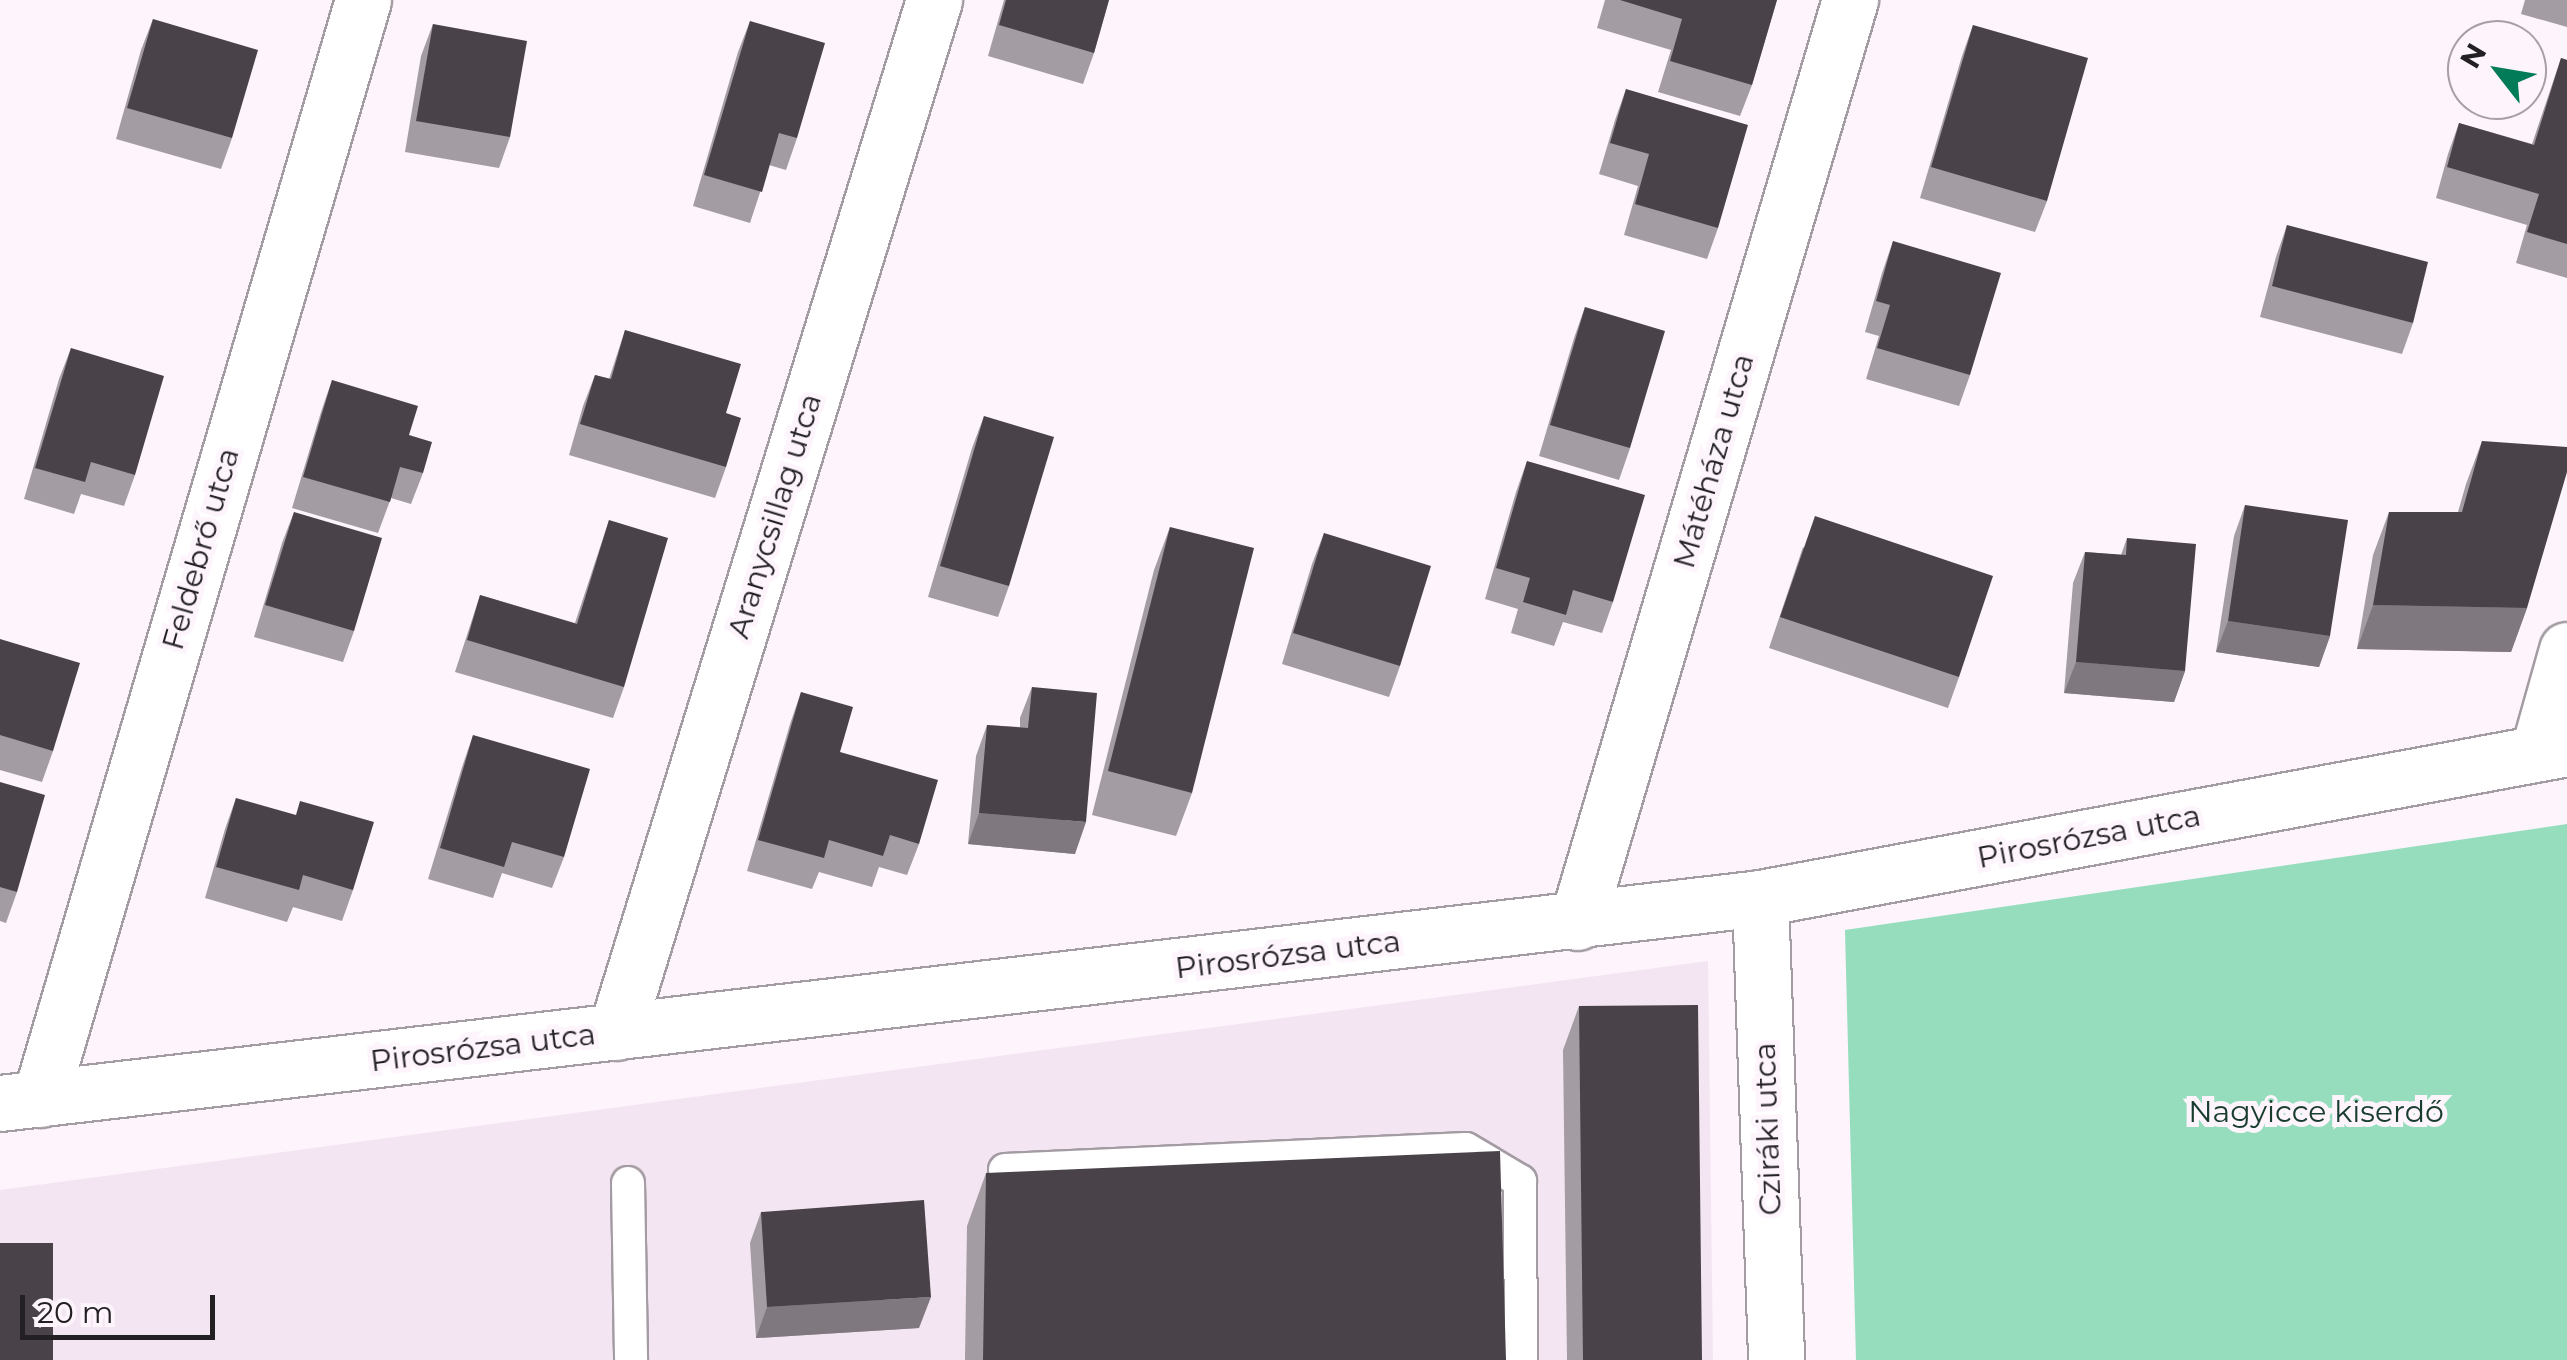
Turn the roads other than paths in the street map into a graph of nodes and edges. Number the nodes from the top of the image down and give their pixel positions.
1 (363, 0) edge
2 (934, 0) edge
3 (1850, 0) edge
4 (2567, 650) edge
5 (2553, 750) edge
6 (1760, 898) junction
7 (1578, 922) junction
8 (616, 1032) junction
9 (20, 1101) edge
10 (1005, 1170) edge
11 (628, 1183) dead end
12 (631, 1360) edge
13 (1521, 1360) edge
14 (1776, 1360) edge

1 - 9 street, Feldebrő utca
2 - 8 street, Aranycsillag utca
3 - 7 street, Mátéháza utca
4 - 5 street
5 - 6 street, Pirosrózsa utca
6 - 7 street, Pirosrózsa utca
6 - 14 street, Cziráki utca
7 - 8 street, Pirosrózsa utca
8 - 9 street, Pirosrózsa utca
10 - 13 lane
11 - 12 lane

